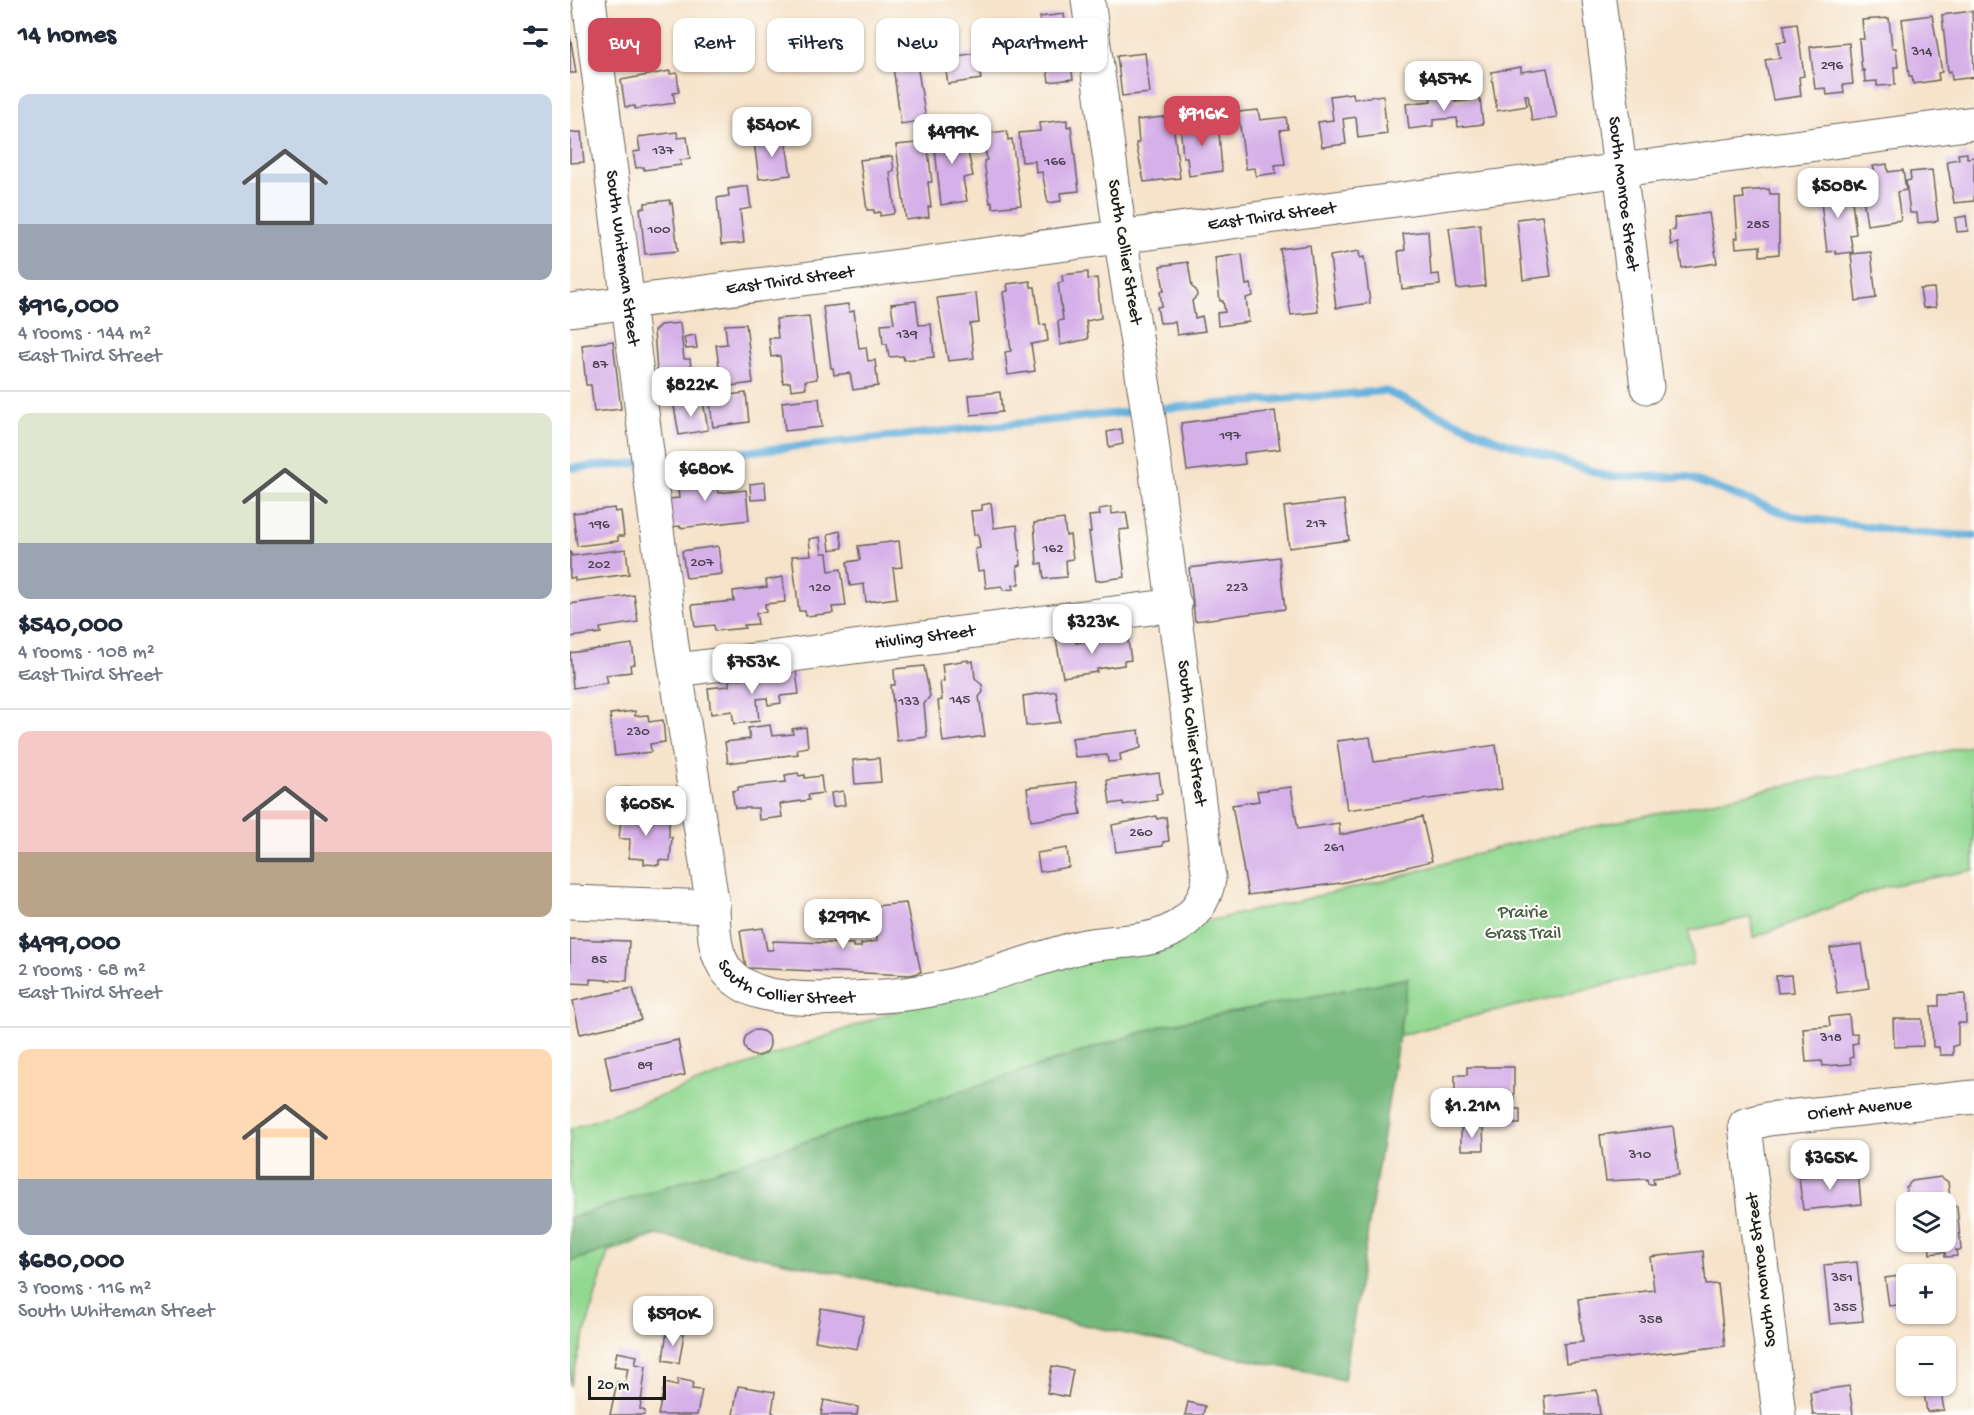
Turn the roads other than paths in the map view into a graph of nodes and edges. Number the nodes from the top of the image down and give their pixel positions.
1 (589, 0) edge
2 (1088, 0) edge
3 (1599, 0) edge
4 (1974, 123) edge
5 (1620, 170) junction
6 (1119, 236) junction
7 (628, 302) junction
8 (570, 310) edge
9 (1647, 387) dead end
10 (1175, 605) junction
11 (677, 670) junction
12 (570, 902) edge
13 (713, 907) junction
14 (1974, 1097) edge
15 (1745, 1125) joint
16 (1779, 1415) edge

1 - 7 street, South Whiteman Street
2 - 6 street, South Collier Street
3 - 5 street, South Monroe Street
4 - 5 street, East Third Street
5 - 6 street, East Third Street
5 - 9 street, South Monroe Street
6 - 7 street, East Third Street
6 - 10 street, South Collier Street
7 - 8 street, East Third Street
7 - 11 street, South Whiteman Street
10 - 11 street, Hivling Street
10 - 13 street, South Collier Street
11 - 13 street, South Whiteman Street
12 - 13 street
14 - 15 street, Orient Avenue
15 - 16 street, South Monroe Street

